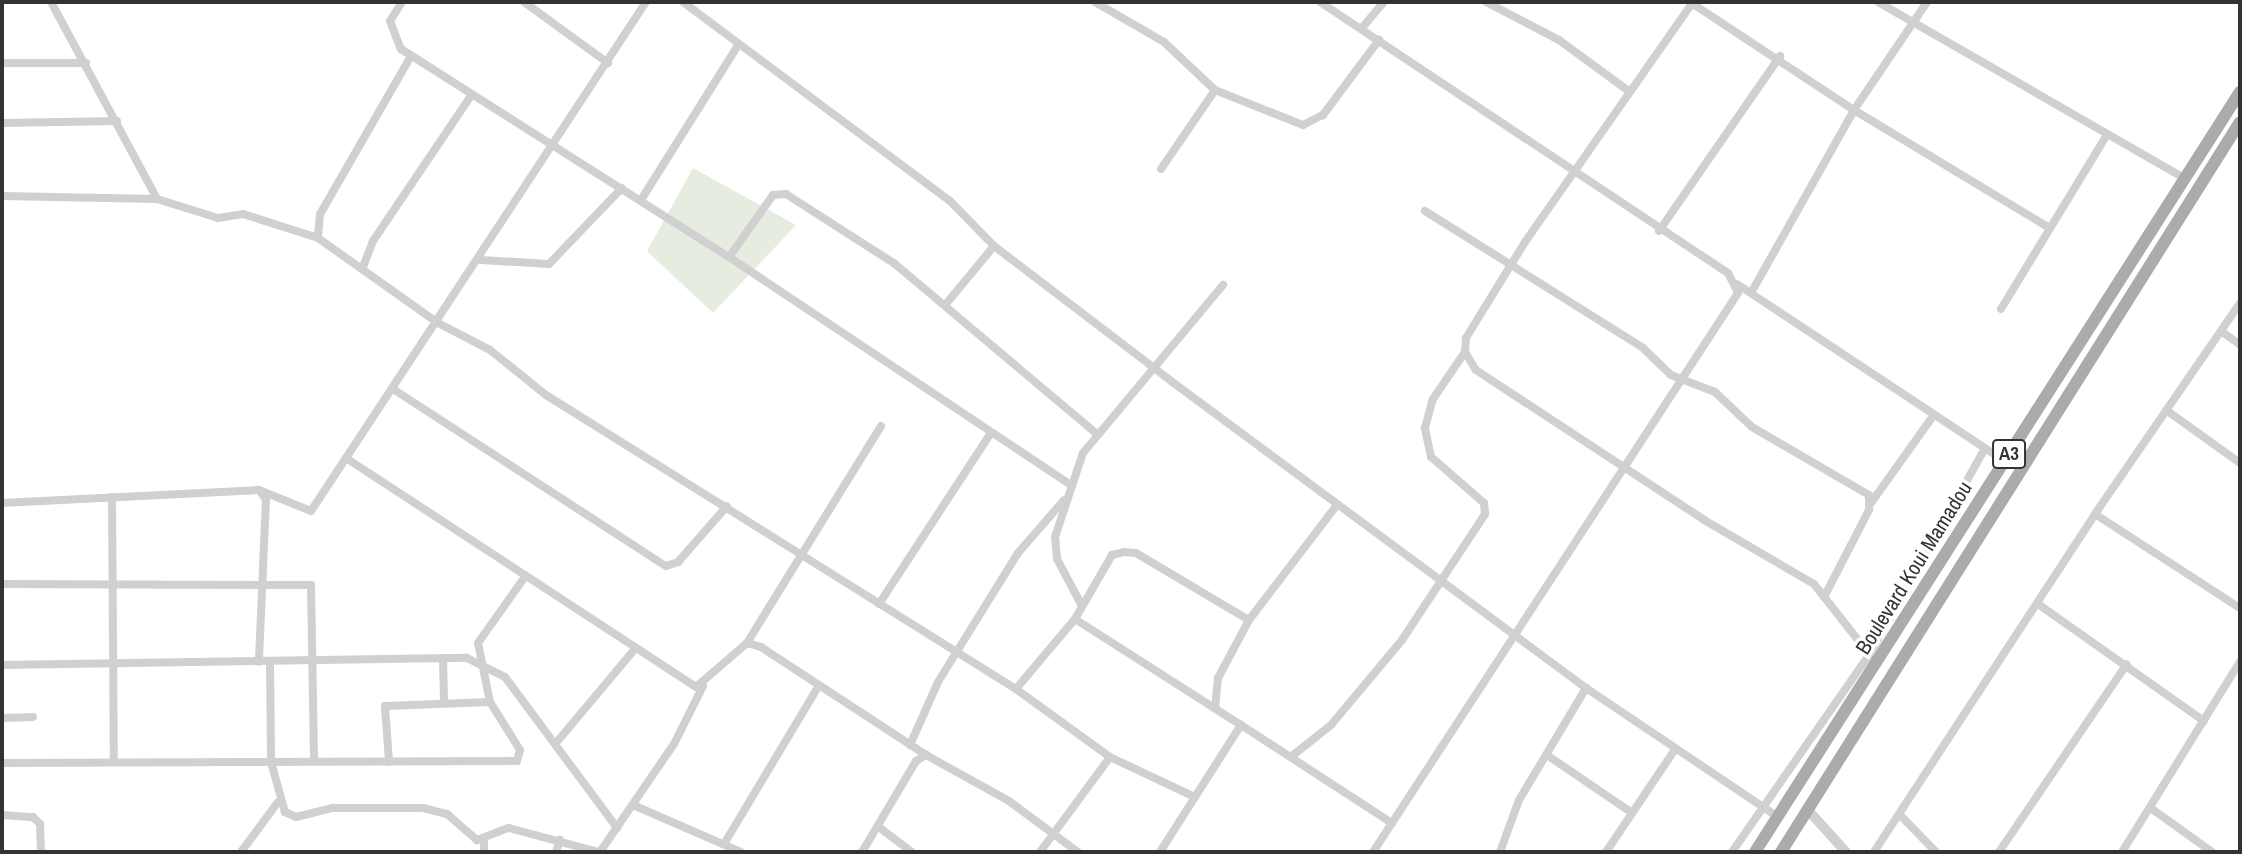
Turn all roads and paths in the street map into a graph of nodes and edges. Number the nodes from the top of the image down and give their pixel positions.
1 (51, 2) edge
2 (402, 2) edge
3 (524, 2) edge
4 (646, 2) edge
5 (683, 2) edge
6 (1095, 2) edge
7 (1320, 2) edge
8 (1384, 2) edge
9 (1486, 2) edge
10 (1692, 2) edge
11 (1878, 2) edge
12 (1927, 2) edge
13 (1911, 24) junction
14 (1362, 28) junction
15 (1379, 40) junction
16 (737, 47) junction
17 (411, 56) junction
18 (1780, 56) junction
19 (86, 63) junction
20 (608, 63) junction
21 (2, 64) edge
22 (1215, 90) junction
23 (1630, 92) junction
24 (2240, 92) edge
25 (470, 97) junction
26 (1854, 110) junction
27 (117, 121) junction
28 (2240, 122) edge
29 (2, 123) edge
30 (2105, 138) junction
31 (553, 144) junction
32 (1161, 169) dead end
33 (1576, 176) junction
34 (2184, 178) junction
35 (622, 188) junction
36 (2, 196) edge
37 (157, 199) junction
38 (641, 200) junction
39 (1425, 211) dead end
40 (2048, 227) junction
41 (1659, 231) junction
42 (318, 238) junction
43 (995, 246) junction
44 (729, 257) junction
45 (481, 260) junction
46 (363, 267) junction
47 (1512, 268) junction
48 (1737, 284) junction
49 (1223, 285) dead end
50 (1751, 293) junction
51 (2240, 303) edge
52 (946, 304) junction
53 (2001, 309) dead end
54 (438, 323) junction
55 (2221, 331) junction
56 (2240, 345) edge
57 (1465, 352) junction
58 (1154, 368) junction
59 (1688, 377) junction
60 (393, 389) junction
61 (2166, 410) junction
62 (1933, 416) junction
63 (881, 426) dead end
64 (1097, 434) junction
65 (989, 436) junction
66 (1983, 450) junction
67 (346, 458) junction
68 (2004, 461) junction
69 (2240, 463) edge
70 (1623, 464) junction
71 (1070, 485) junction
72 (259, 490) junction
73 (111, 497) junction
74 (1066, 498) junction
75 (1871, 502) junction
76 (2, 503) edge
77 (1337, 505) junction
78 (727, 506) junction
79 (2095, 514) junction
80 (803, 554) junction
81 (524, 578) junction
82 (261, 582) junction
83 (1443, 583) junction
84 (2, 584) edge
85 (114, 584) junction
86 (1824, 597) junction
87 (879, 604) junction
88 (2038, 604) junction
89 (1082, 606) junction
90 (2240, 608) edge
91 (1075, 619) junction
92 (1249, 621) junction
93 (1517, 636) junction
94 (747, 643) junction
95 (635, 649) junction
96 (956, 653) junction
97 (443, 659) junction
98 (1873, 660) junction
99 (315, 661) junction
100 (259, 662) junction
101 (270, 662) junction
102 (478, 662) junction
103 (2240, 662) edge
104 (114, 664) junction
105 (2127, 664) junction
106 (2, 665) edge
107 (819, 685) junction
108 (703, 686) junction
109 (1586, 688) junction
110 (1016, 689) junction
111 (490, 702) junction
112 (444, 703) junction
113 (1215, 707) junction
114 (33, 717) dead end
115 (2, 718) edge
116 (2204, 721) junction
117 (1241, 725) junction
118 (556, 743) junction
119 (910, 745) junction
120 (1676, 748) junction
121 (926, 755) junction
122 (1547, 755) junction
123 (1292, 756) junction
124 (1110, 757) junction
125 (314, 761) junction
126 (114, 762) junction
127 (271, 762) junction
128 (389, 762) junction
129 (2, 763) edge
130 (1791, 796) junction
131 (1195, 797) junction
132 (278, 802) junction
133 (633, 805) junction
134 (1765, 806) junction
135 (2152, 809) junction
136 (1808, 810) junction
137 (1632, 813) junction
138 (2, 815) edge
139 (1900, 816) junction
140 (1778, 817) junction
141 (1392, 823) junction
142 (617, 828) junction
143 (880, 828) junction
144 (1051, 832) junction
145 (561, 840) junction
146 (484, 841) junction
147 (724, 844) junction
148 (41, 852) edge
149 (241, 852) edge
150 (484, 852) edge
151 (556, 852) edge
152 (599, 852) edge
153 (741, 852) edge
154 (862, 852) edge
155 (912, 852) edge
156 (1040, 852) edge
157 (1078, 852) edge
158 (1160, 852) edge
159 (1373, 852) edge
160 (1500, 852) edge
161 (1606, 852) edge
162 (1732, 852) edge
163 (1755, 852) edge
164 (1781, 852) edge
165 (1846, 852) edge
166 (1874, 852) edge
167 (1936, 852) edge
168 (1999, 852) edge
169 (2122, 852) edge
170 (2212, 852) edge

1 - 19 street
2 - 17 street
3 - 20 street
4 - 20 street
5 - 16 street
6 - 22 street
7 - 14 street
8 - 14 street
9 - 23 street
10 - 18 street
10 - 23 street
11 - 13 street
12 - 13 street
13 - 26 street
13 - 30 street
14 - 15 street
15 - 22 street
15 - 33 street
16 - 38 street
16 - 43 street
17 - 25 street
17 - 42 street
18 - 26 street
18 - 41 street
19 - 21 street
19 - 27 street
20 - 31 street
22 - 32 street
23 - 33 street
24 - 34 main road, Boulevard Koui Mamadou / A3
25 - 31 street
25 - 46 street
26 - 40 street
26 - 50 street
27 - 29 street
27 - 37 street
28 - 136 main road, Boulevard Koui Mamadou / A3
30 - 34 street
30 - 40 street
31 - 35 street
31 - 45 street
33 - 41 street
33 - 47 street
34 - 68 main road, Boulevard Koui Mamadou / A3
35 - 38 street
35 - 45 street
36 - 37 street
37 - 42 street
38 - 44 street
39 - 47 street
40 - 53 street
41 - 48 street
42 - 46 street
43 - 52 street
43 - 58 street
44 - 52 street
44 - 65 street
45 - 54 street
46 - 54 street
47 - 57 street
47 - 59 street
48 - 50 street
48 - 59 street
49 - 58 street
50 - 62 street
51 - 55 street
52 - 64 street
54 - 60 street
54 - 78 street
55 - 56 street
55 - 61 street
57 - 70 street
57 - 83 street
58 - 64 street
58 - 77 street
59 - 70 street
59 - 75 street
60 - 67 street
60 - 78 street
61 - 69 street
61 - 79 street
62 - 66 street
62 - 75 street
63 - 80 street
64 - 71 street
65 - 71 street
65 - 87 street
66 - 68 street
66 - 98 street
67 - 72 street
67 - 81 street
68 - 98 main road, Boulevard Koui Mamadou / A3
70 - 86 street
70 - 93 street
71 - 74 street
72 - 73 street
72 - 82 street
73 - 76 street
73 - 85 street
74 - 89 street
74 - 96 street
75 - 86 street
77 - 83 street
77 - 92 street
78 - 80 street
79 - 88 street
79 - 90 street
80 - 87 street
80 - 94 street
81 - 95 street
81 - 102 street
82 - 85 street
82 - 99 street
82 - 100 street
83 - 93 street
83 - 123 street
84 - 85 street
85 - 104 street
86 - 98 street
87 - 96 street
88 - 105 street
88 - 139 street
89 - 91 street
89 - 92 street
91 - 110 street
91 - 113 street
92 - 113 street
93 - 109 street
93 - 141 street
94 - 107 street
94 - 108 street
95 - 108 street
95 - 118 street
96 - 110 street
96 - 119 street
97 - 99 street
97 - 102 street
97 - 112 street
98 - 130 main road, Boulevard Koui Mamadou / A3
98 - 134 street
99 - 101 street
99 - 125 street
100 - 101 street
100 - 104 street
101 - 127 street
102 - 111 street
102 - 118 street
103 - 116 street
104 - 106 street
104 - 126 street
105 - 116 street
105 - 168 street
107 - 119 street
107 - 147 street
108 - 133 street
109 - 120 street
109 - 122 street
110 - 124 street
111 - 112 street
111 - 128 street
112 - 128 street
113 - 117 street
114 - 115 street
116 - 135 street
117 - 123 street
117 - 131 street
118 - 142 street
119 - 121 street
120 - 134 street
120 - 137 street
121 - 143 street
121 - 144 street
122 - 137 street
122 - 160 street
123 - 141 street
124 - 131 street
124 - 144 street
125 - 127 street
125 - 128 street
126 - 127 street
126 - 129 street
127 - 132 street
130 - 136 main road
130 - 140 main road, Boulevard Koui Mamadou / A3
131 - 158 street
132 - 146 street
132 - 149 street
133 - 142 street
133 - 147 street
134 - 140 street
134 - 162 street
135 - 169 street
135 - 170 street
136 - 164 main road, Boulevard Koui Mamadou / A3
136 - 165 street
137 - 161 street
138 - 148 street
139 - 166 street
139 - 167 street
140 - 163 main road, Boulevard Koui Mamadou / A3
141 - 159 street
142 - 152 street
143 - 154 street
143 - 155 street
144 - 156 street
144 - 157 street
145 - 146 street
145 - 151 street
145 - 152 street
146 - 150 street
147 - 153 street

